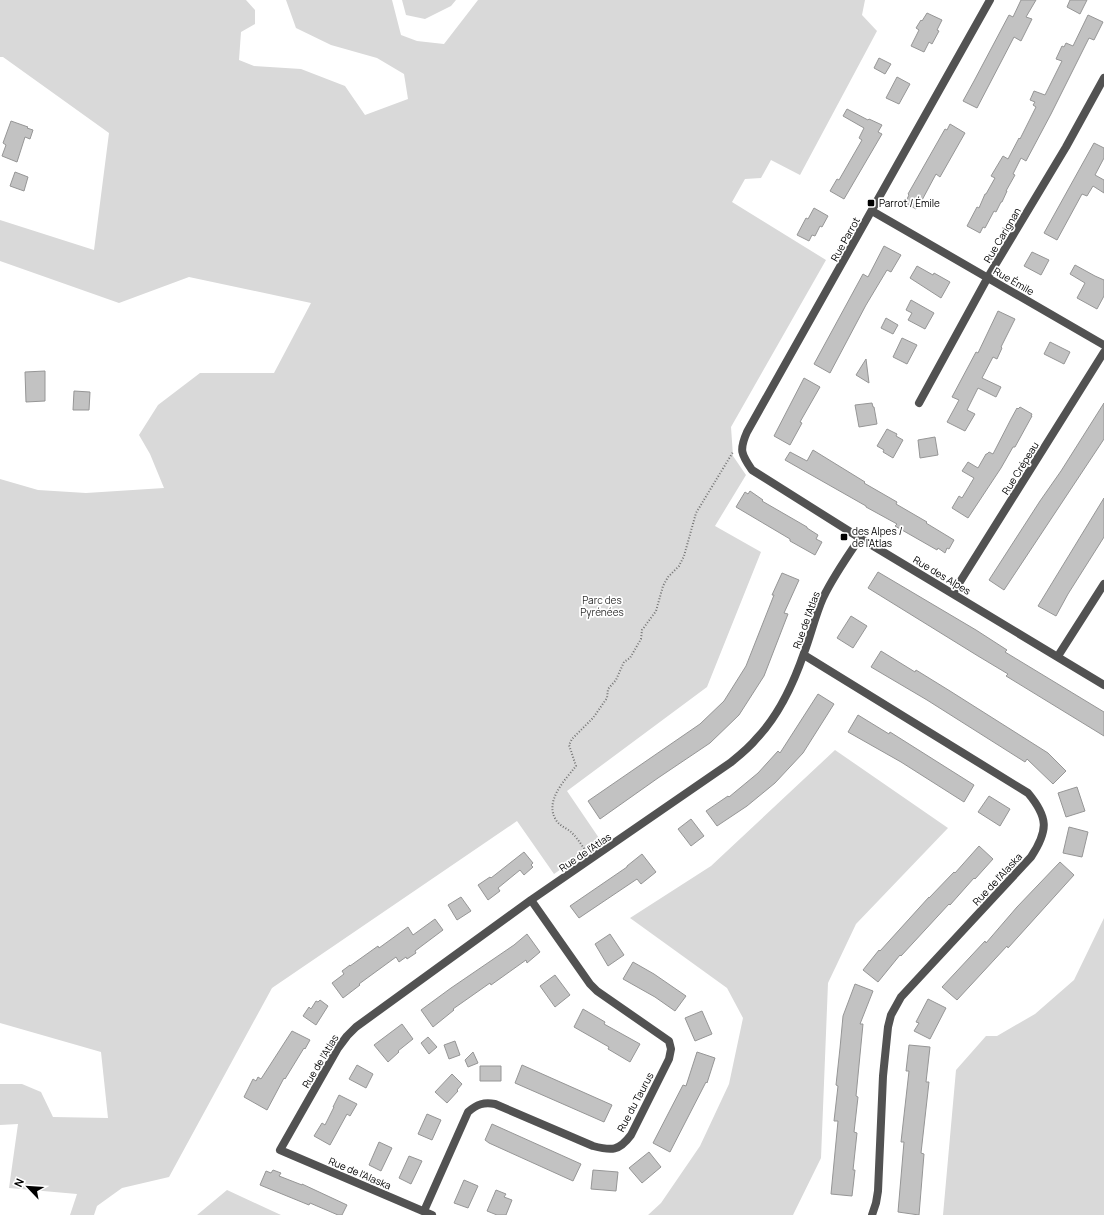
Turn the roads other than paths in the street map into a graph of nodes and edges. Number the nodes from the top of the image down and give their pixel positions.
1 (990, 0) edge
2 (1104, 78) edge
3 (872, 212) junction
4 (988, 277) junction
5 (1104, 345) edge
6 (1104, 352) edge
7 (919, 403) dead end
8 (741, 445) joint
9 (860, 538) junction
10 (1104, 584) edge
11 (953, 593) junction
12 (804, 655) junction
13 (1058, 656) junction
14 (1104, 685) edge
15 (531, 900) junction
16 (280, 1150) joint
17 (424, 1211) junction
18 (432, 1215) edge
19 (872, 1215) edge

1 - 3 street, Rue Parrot
2 - 4 street, Rue Carignan
3 - 4 street, Rue Émile
3 - 8 street, Rue Parrot
4 - 5 street, Rue Émile
4 - 7 street, Rue Carignan
6 - 11 street, Rue Crépeau
8 - 9 street, Rue des Alpes
9 - 11 street, Rue des Alpes
9 - 12 street, Rue de l'Atlas
10 - 13 street
11 - 13 street, Rue des Alpes
12 - 15 street, Rue de l'Atlas
12 - 19 street, Rue de l'Alaska
13 - 14 street, Rue des Alpes
15 - 16 street, Rue de l'Atlas
15 - 17 street, Rue du Taurus
16 - 17 street, Rue de l'Alaska
17 - 18 street, Rue de l'Alaska

